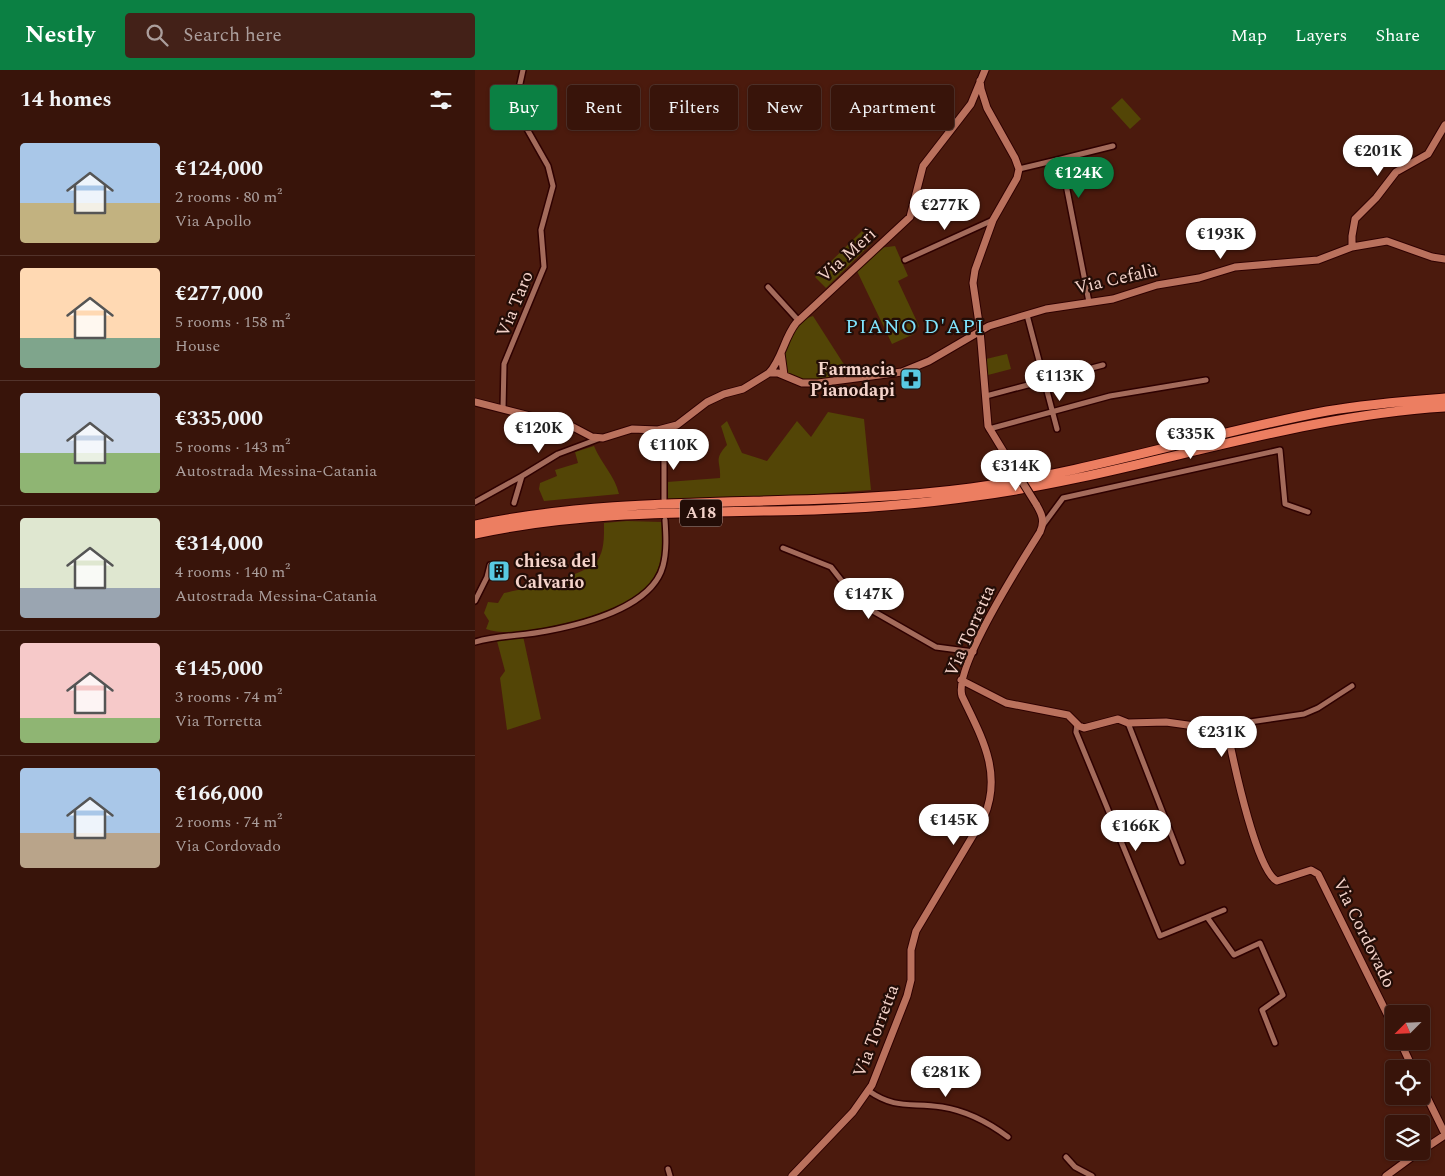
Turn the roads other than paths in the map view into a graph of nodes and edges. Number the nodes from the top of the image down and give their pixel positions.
1 (523, 70) edge
2 (985, 70) edge
3 (980, 81) junction
4 (971, 104) junction
5 (987, 108) junction
6 (1445, 125) edge
7 (1113, 146) dead end
8 (1061, 159) junction
9 (1019, 169) junction
10 (993, 220) junction
11 (1353, 247) junction
12 (1445, 259) edge
13 (905, 260) dead end
14 (768, 287) dead end
15 (1089, 302) junction
16 (1027, 315) junction
17 (798, 320) junction
18 (980, 330) junction
19 (782, 348) junction
20 (777, 359) junction
21 (1103, 365) dead end
22 (769, 373) junction
23 (781, 374) junction
24 (1044, 380) junction
25 (1206, 380) dead end
26 (986, 396) junction
27 (1445, 398) edge
28 (475, 402) edge
29 (1445, 407) edge
30 (503, 409) junction
31 (1053, 412) junction
32 (670, 428) junction
33 (989, 429) junction
34 (658, 430) junction
35 (1057, 430) dead end
36 (598, 438) junction
37 (664, 441) junction
38 (522, 476) junction
39 (664, 500) dead end
40 (475, 502) edge
41 (513, 503) dead end
42 (1308, 512) dead end
43 (665, 520) dead end
44 (475, 525) edge
45 (1043, 525) junction
46 (475, 534) edge
47 (783, 548) dead end
48 (489, 565) dead end
49 (475, 601) edge
50 (475, 642) edge
51 (974, 652) junction
52 (961, 680) junction
53 (1352, 686) dead end
54 (1128, 723) junction
55 (1077, 724) junction
56 (1222, 732) junction
57 (1182, 862) dead end
58 (1224, 910) dead end
59 (1207, 917) junction
60 (1385, 1010) edge
61 (1275, 1043) dead end
62 (869, 1091) junction
63 (1430, 1104) edge
64 (1445, 1135) edge
65 (1009, 1137) dead end
66 (1430, 1145) edge
67 (1066, 1157) dead end
68 (1408, 1160) edge
69 (668, 1169) dead end
70 (670, 1176) edge
71 (792, 1176) edge
72 (1092, 1176) edge
73 (1386, 1176) edge

1 - 30 street, Via Taro
2 - 3 street, Via Merì
3 - 4 street, Via Merì
3 - 5 street
4 - 5 street
4 - 17 street, Via Merì
5 - 9 street
6 - 11 street
7 - 8 street
8 - 9 street
8 - 15 street
9 - 10 street
10 - 13 street
10 - 18 street
11 - 12 street, Via Cefalù
11 - 15 street, Via Cefalù
14 - 17 street
15 - 16 street, Via Cefalù
16 - 18 street, Via Cefalù
16 - 24 street
17 - 19 street, Via Merì
18 - 23 street, Via Cefalù
18 - 26 street
19 - 20 street, Via Merì
19 - 23 street
20 - 22 street, Via Merì
20 - 23 street
21 - 24 street
22 - 23 street, Via Cefalù
22 - 32 street
24 - 26 street
24 - 31 street
25 - 31 street
26 - 33 street
27 - 44 highway, A18
28 - 30 street
29 - 46 highway, A18
30 - 36 street
31 - 33 street
31 - 35 street
32 - 34 street
32 - 37 street
33 - 45 street, bridge
34 - 36 street
34 - 37 street
36 - 38 street
37 - 39 street
38 - 40 street
38 - 41 street
42 - 45 street, Via Torretta
43 - 50 street
45 - 51 street, Via Torretta
47 - 51 street
48 - 49 street
51 - 52 street, Via Torretta
52 - 55 street
52 - 62 street, Via Torretta
53 - 56 street
54 - 55 street
54 - 56 street
54 - 57 street
55 - 59 street
56 - 60 street, Via Cordovado
58 - 59 street
59 - 61 street
62 - 65 street
62 - 71 street, Via Torretta
63 - 64 street
64 - 66 street
67 - 72 street
68 - 73 street
69 - 70 street

